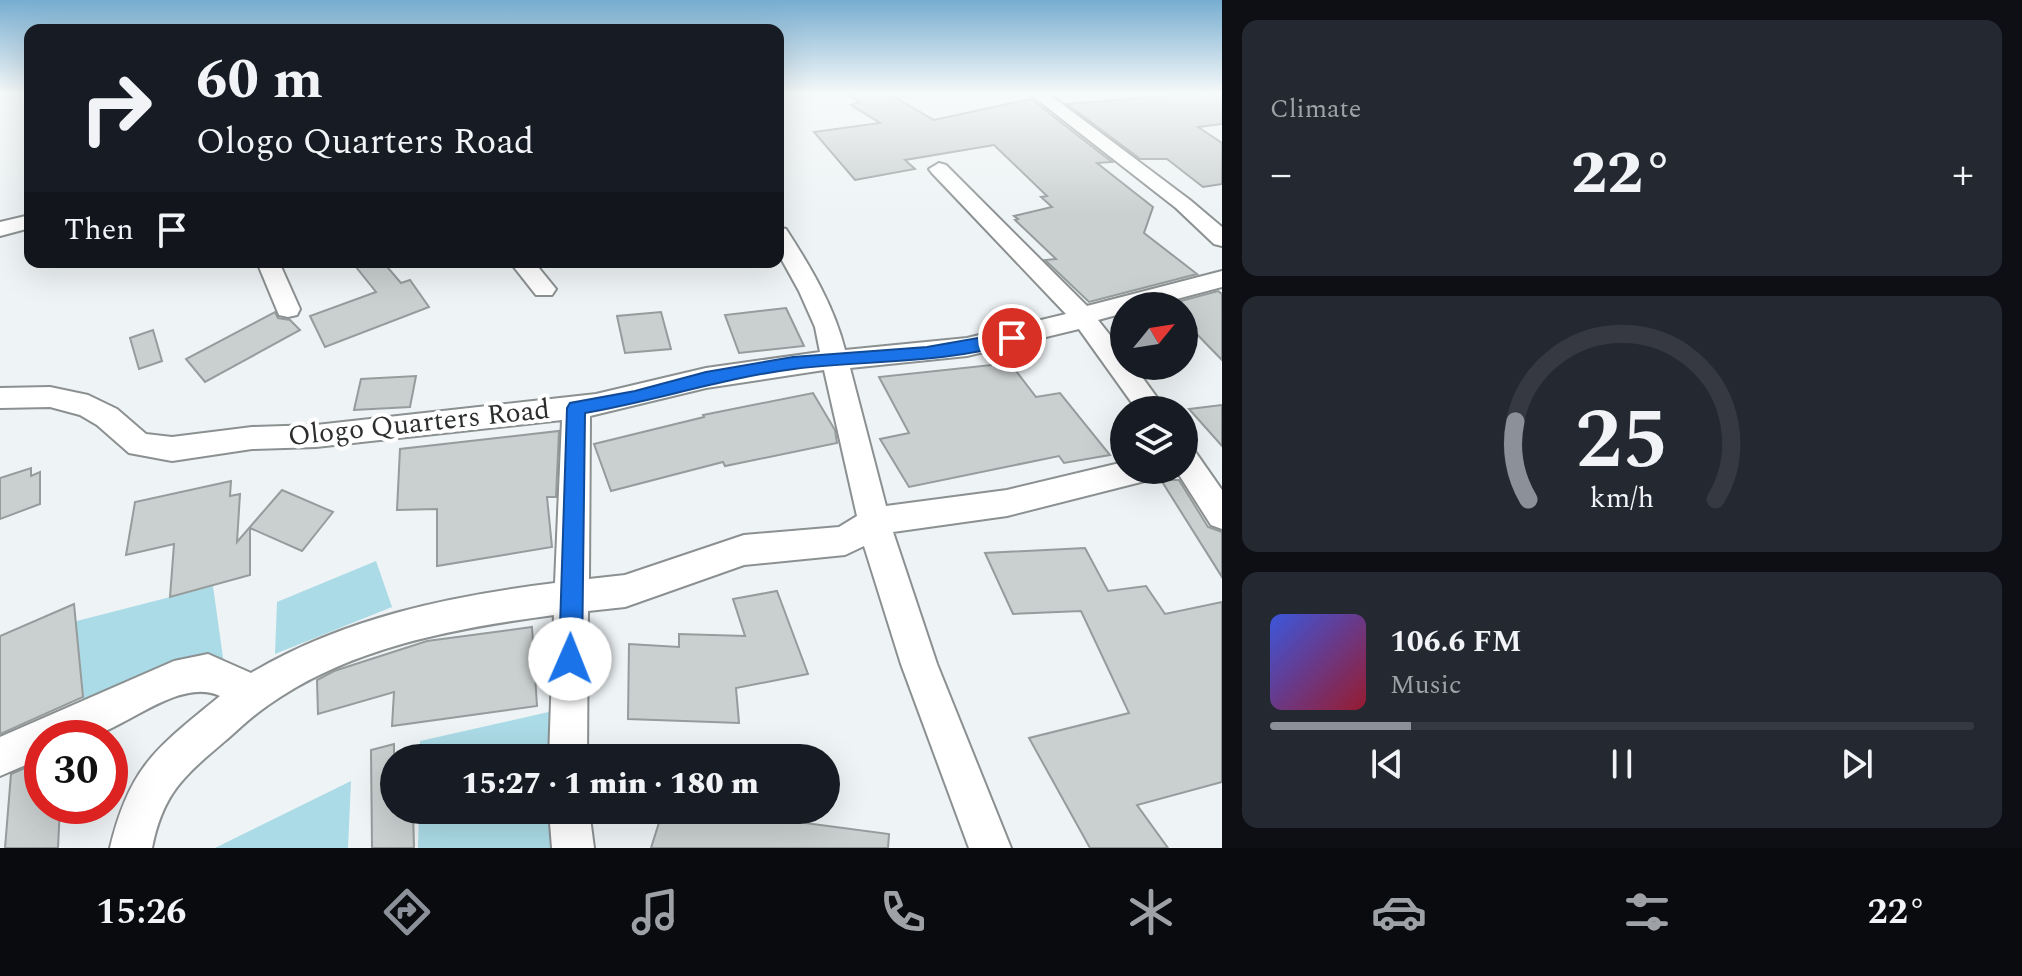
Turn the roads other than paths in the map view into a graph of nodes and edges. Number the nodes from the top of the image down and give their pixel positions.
1 (1090, 134) edge
2 (939, 169) dead end
3 (24, 223) edge
4 (0, 229) edge
5 (1222, 239) edge
6 (784, 245) edge
7 (271, 268) edge
8 (526, 268) edge
9 (1222, 279) edge
10 (544, 289) dead end
11 (288, 309) dead end
12 (1082, 316) junction
13 (834, 358) junction
14 (1142, 396) edge
15 (0, 398) edge
16 (576, 408) junction
17 (1110, 478) edge
18 (1198, 480) edge
19 (1222, 515) edge
20 (875, 521) junction
21 (570, 599) junction
22 (253, 693) junction
23 (568, 744) edge
24 (0, 757) edge
25 (570, 824) edge
26 (131, 848) edge
27 (573, 848) edge
28 (990, 848) edge

1 - 5 street
2 - 12 street
3 - 4 street
6 - 13 street
7 - 11 street
8 - 10 street
9 - 12 street, Ologo Quarters Road
12 - 13 street, Ologo Quarters Road
12 - 14 street
13 - 16 street, Ologo Quarters Road
13 - 20 street
15 - 16 street, Ologo Quarters Road
16 - 21 street
17 - 20 street
18 - 19 street
20 - 21 street
20 - 28 street
21 - 22 street
21 - 23 street
22 - 24 street
22 - 26 street
25 - 27 street

